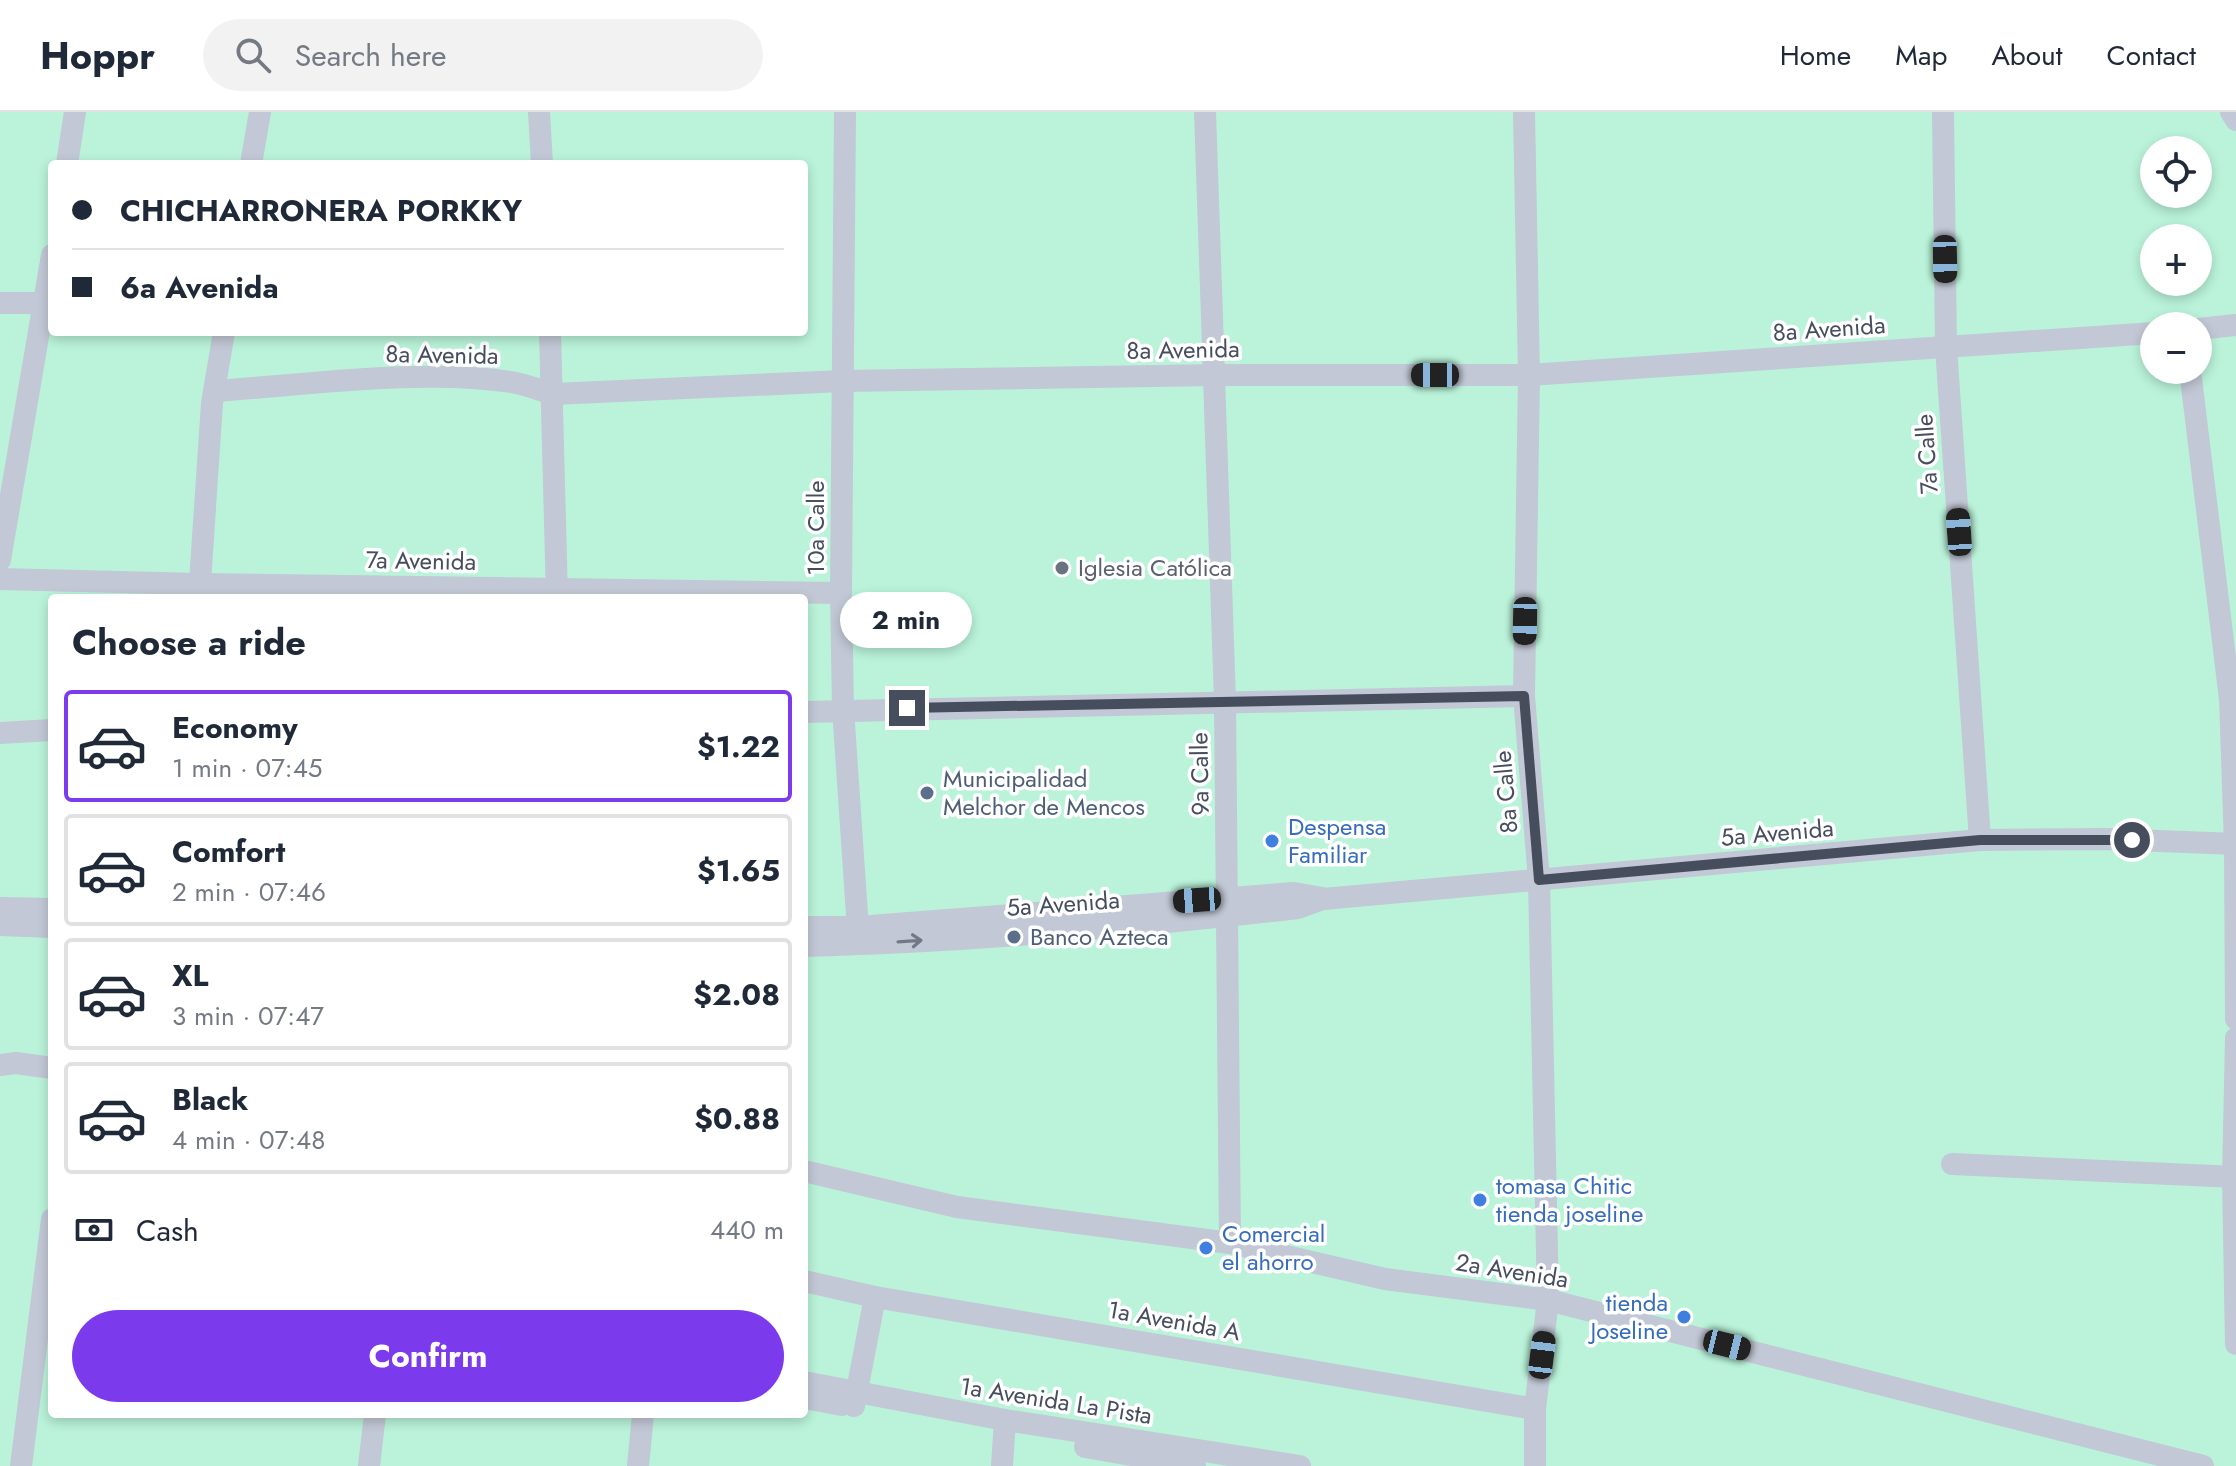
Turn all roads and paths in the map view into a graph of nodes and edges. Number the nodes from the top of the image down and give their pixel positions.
1 (75, 112) edge
2 (260, 112) edge
3 (539, 112) edge
4 (845, 112) edge
5 (1205, 112) edge
6 (1524, 112) edge
7 (1943, 112) edge
8 (2231, 112) edge
9 (2236, 120) edge
10 (68, 160) edge
11 (252, 160) edge
12 (542, 160) edge
13 (0, 303) edge
14 (48, 303) edge
15 (2236, 325) edge
16 (2212, 328) edge
17 (2140, 334) edge
18 (223, 336) edge
19 (550, 336) edge
20 (1946, 347) junction
21 (1215, 375) junction
22 (1529, 375) junction
23 (843, 381) junction
24 (2192, 384) edge
25 (214, 391) junction
26 (553, 394) junction
27 (0, 560) edge
28 (0, 579) edge
29 (199, 591) edge
30 (557, 593) edge
31 (841, 593) junction
32 (1524, 696) junction
33 (1225, 701) junction
34 (843, 709) junction
35 (808, 712) edge
36 (48, 730) edge
37 (0, 733) edge
38 (1980, 840) junction
39 (2236, 844) edge
40 (1539, 880) junction
41 (1228, 907) junction
42 (0, 908) edge
43 (48, 909) edge
44 (0, 925) edge
45 (48, 927) edge
46 (808, 928) edge
47 (858, 936) junction
48 (808, 945) edge
49 (2236, 1019) edge
50 (2236, 1038) edge
51 (0, 1065) edge
52 (48, 1067) edge
53 (1952, 1164) dead end
54 (808, 1172) edge
55 (2234, 1177) edge
56 (1230, 1243) junction
57 (48, 1265) edge
58 (808, 1282) edge
59 (875, 1297) junction
60 (1548, 1300) junction
61 (2236, 1344) edge
62 (808, 1383) edge
63 (808, 1398) edge
64 (856, 1400) junction
65 (1535, 1409) junction
66 (375, 1418) edge
67 (643, 1418) edge
68 (1006, 1427) junction
69 (21, 1466) edge
70 (369, 1466) edge
71 (638, 1466) edge
72 (1002, 1466) edge
73 (1195, 1466) edge
74 (1300, 1466) edge
75 (1535, 1466) edge
76 (2203, 1466) edge

1 - 10 street
2 - 11 street
3 - 12 street
4 - 23 street, 10a Calle
5 - 21 street, 9a Calle
6 - 22 street, 8a Calle
7 - 20 street, 7a Calle
8 - 9 street
13 - 14 street
14 - 27 street
15 - 16 street
17 - 20 street, 8a Avenida
18 - 25 street
19 - 26 street
20 - 22 street, 8a Avenida
20 - 38 street, 7a Calle
21 - 22 street, 8a Avenida
21 - 23 street, 8a Avenida
21 - 33 street, 9a Calle
22 - 32 street, 8a Calle
23 - 26 street, 8a Avenida
23 - 31 street, 10a Calle
24 - 39 street
25 - 26 street, 8a Avenida
25 - 29 street
26 - 30 street
28 - 29 street, 7a Avenida
29 - 30 street, 7a Avenida
30 - 31 street, 7a Avenida
31 - 34 street, 10a Calle
32 - 33 street
32 - 40 street, 8a Calle
33 - 34 street
33 - 41 street, 9a Calle
34 - 35 street
34 - 47 street, 10a Calle
36 - 37 street
38 - 39 street, 5a Avenida
38 - 40 street, 5a Avenida
39 - 49 street
40 - 41 street, 5a Avenida
40 - 60 street, 8a Calle
41 - 47 street, 5a Avenida
41 - 56 street, 9a Calle
42 - 43 street
44 - 45 street
46 - 47 street, 5a Avenida
47 - 48 street, 5a Avenida
50 - 55 street
51 - 52 street
53 - 55 street
54 - 56 street, 2a Avenida
55 - 61 street
56 - 60 street, 2a Avenida
57 - 69 street
58 - 59 street, 1a Avenida A
59 - 64 street
59 - 65 street, 1a Avenida A
60 - 65 street, 8a Calle
60 - 76 street, 2a Avenida
62 - 64 street, 1a Avenida La Pista
63 - 64 street, 1a Avenida La Pista
64 - 68 street, 1a Avenida La Pista
65 - 75 street, 8a Calle
66 - 70 street
67 - 71 street
68 - 72 street
68 - 73 street, 1a Avenida La Pista
68 - 74 street, 1a Avenida La Pista

